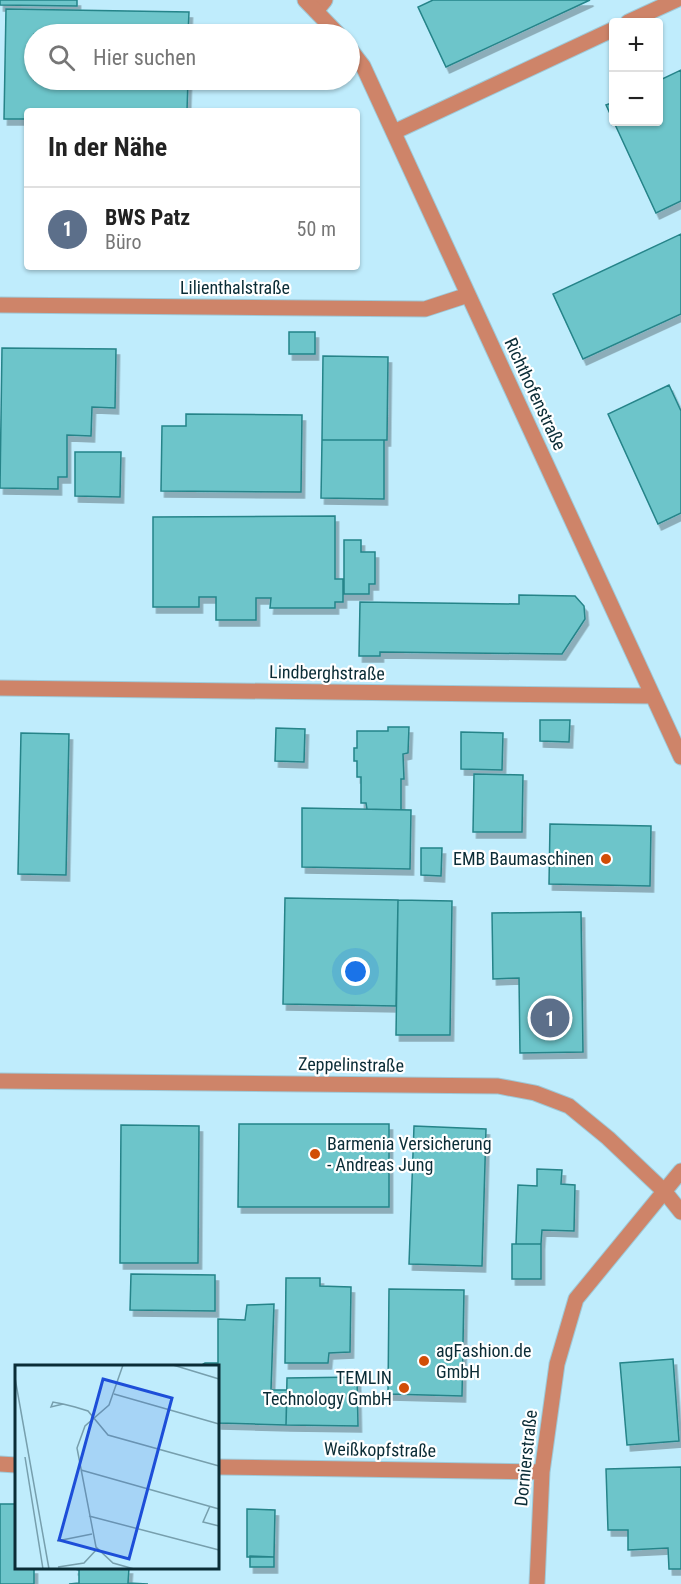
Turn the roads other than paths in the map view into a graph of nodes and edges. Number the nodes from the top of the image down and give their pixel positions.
1 (676, 0) edge
2 (315, 4) edge
3 (637, 18) edge
4 (330, 24) edge
5 (609, 31) edge
6 (360, 62) edge
7 (394, 132) junction
8 (468, 295) junction
9 (0, 305) edge
10 (0, 688) edge
11 (653, 696) junction
12 (681, 757) edge
13 (0, 1081) edge
14 (681, 1171) edge
15 (665, 1192) junction
16 (681, 1212) edge
17 (0, 1464) edge
18 (15, 1465) edge
19 (219, 1467) edge
20 (542, 1472) junction
21 (537, 1584) edge

1 - 3 street
2 - 4 street
5 - 7 street
6 - 7 street, Richthofenstraße
7 - 8 street, Richthofenstraße
8 - 9 street, Lilienthalstraße
8 - 11 street, Richthofenstraße
10 - 11 street, Lindberghstraße
11 - 12 street, Richthofenstraße
13 - 15 street, Zeppelinstraße
14 - 15 street
15 - 16 street, Zeppelinstraße
15 - 20 street, Dornierstraße
17 - 18 street
19 - 20 street, Weißkopfstraße
20 - 21 street, Dornierstraße

